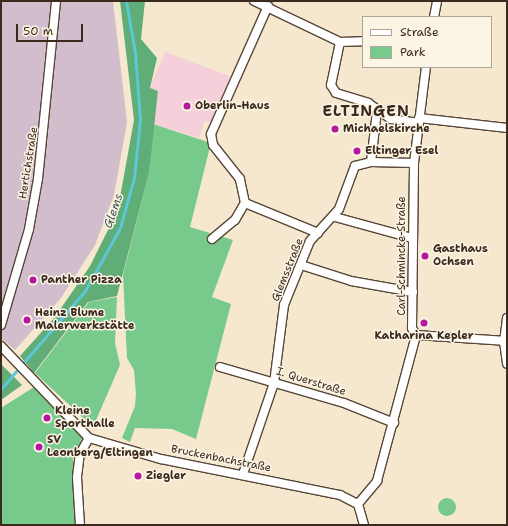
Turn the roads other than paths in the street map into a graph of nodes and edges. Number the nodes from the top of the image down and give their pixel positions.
1 (56, 1) edge
2 (254, 1) edge
3 (437, 1) edge
4 (268, 6) junction
5 (434, 16) edge
6 (362, 41) edge
7 (340, 42) junction
8 (426, 68) edge
9 (377, 111) junction
10 (418, 121) junction
11 (507, 128) edge
12 (371, 162) junction
13 (414, 163) junction
14 (245, 203) junction
15 (335, 217) junction
16 (318, 233) junction
17 (412, 238) junction
18 (212, 239) dead end
19 (301, 265) junction
20 (413, 292) junction
21 (507, 318) edge
22 (1, 325) edge
23 (416, 336) junction
24 (506, 341) edge
25 (1, 346) edge
26 (507, 364) edge
27 (220, 367) dead end
28 (274, 382) junction
29 (394, 423) junction
30 (89, 438) junction
31 (243, 474) junction
32 (358, 504) junction
33 (80, 525) edge
34 (364, 525) edge

1 - 22 street, Hertichstraße
2 - 4 street
3 - 5 street
4 - 7 street
4 - 14 street
6 - 7 street
7 - 9 street
8 - 10 street, Carl-Schmincke-Straße
9 - 10 street
9 - 12 street
10 - 11 street
10 - 13 street, Carl-Schmincke-Straße
12 - 13 street, Glemsstraße
12 - 15 street, Glemsstraße
13 - 17 street, Carl-Schmincke-Straße
14 - 16 street
14 - 18 street
15 - 16 street, Glemsstraße
15 - 17 street
16 - 19 street, Glemsstraße
17 - 20 street, Carl-Schmincke-Straße
19 - 20 street
19 - 28 street, Glemsstraße
20 - 23 street, Carl-Schmincke-Straße
21 - 24 street
23 - 24 street
23 - 29 street, Carl-Schmincke-Straße
24 - 26 street
25 - 30 street
27 - 28 street, I. Querstraße
28 - 29 street, I. Querstraße
28 - 31 street, Glemsstraße
29 - 32 street, Carl-Schmincke-Straße
30 - 31 street, Bruckenbachstraße
30 - 33 street
31 - 32 street, Bruckenbachstraße
32 - 34 street

